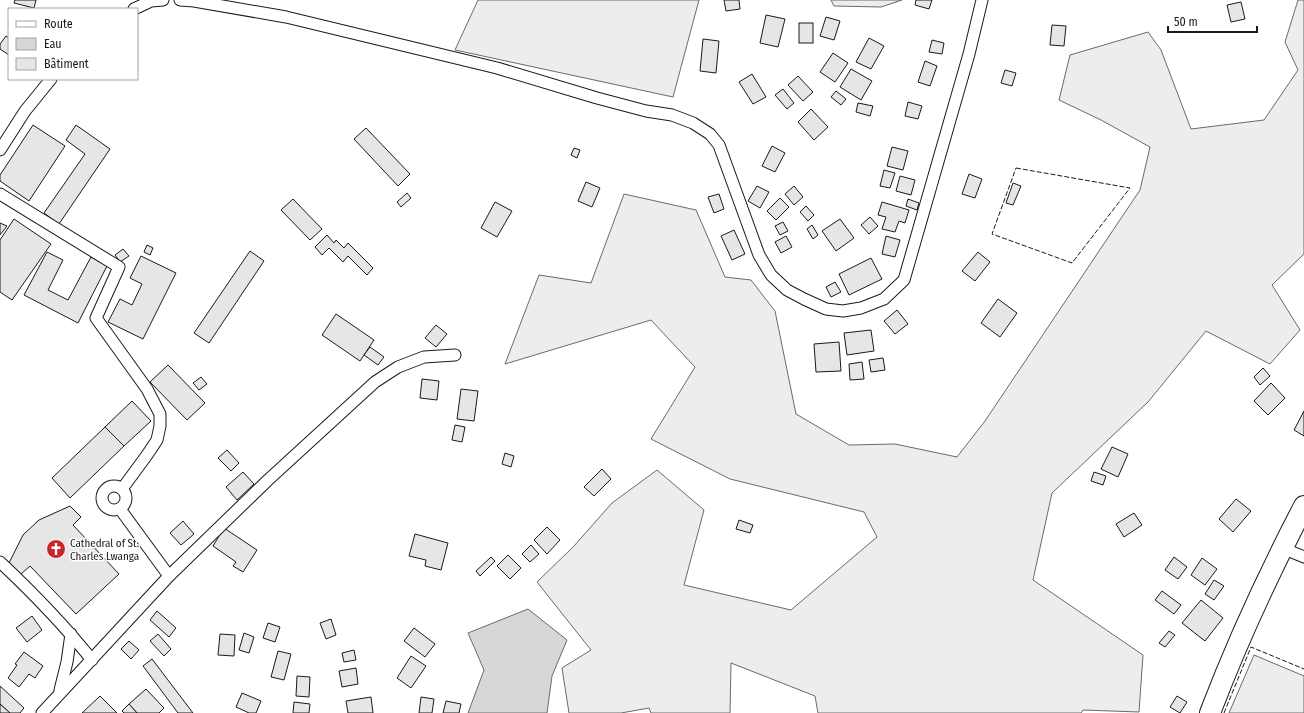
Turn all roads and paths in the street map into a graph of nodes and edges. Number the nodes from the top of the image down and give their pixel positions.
1 (163, 0) edge
2 (180, 0) edge
3 (982, 0) edge
4 (150, 1) edge
5 (136, 8) edge
6 (50, 80) edge
7 (0, 150) edge
8 (0, 194) edge
9 (454, 355) dead end
10 (122, 488) junction
11 (1304, 506) edge
12 (120, 509) junction
13 (1282, 548) junction
14 (1304, 558) edge
15 (0, 562) edge
16 (169, 576) junction
17 (71, 634) junction
18 (92, 660) junction
19 (59, 693) junction
20 (42, 713) edge
21 (1210, 713) edge

1 - 4 street
2 - 3 street
4 - 5 street
6 - 7 street
8 - 10 street
9 - 16 street
10 - 12 street
10 - 12 street
11 - 13 highway
12 - 16 street
13 - 14 street
13 - 21 highway
15 - 17 street
16 - 18 street
17 - 18 street
17 - 19 street
18 - 19 street
19 - 20 street

